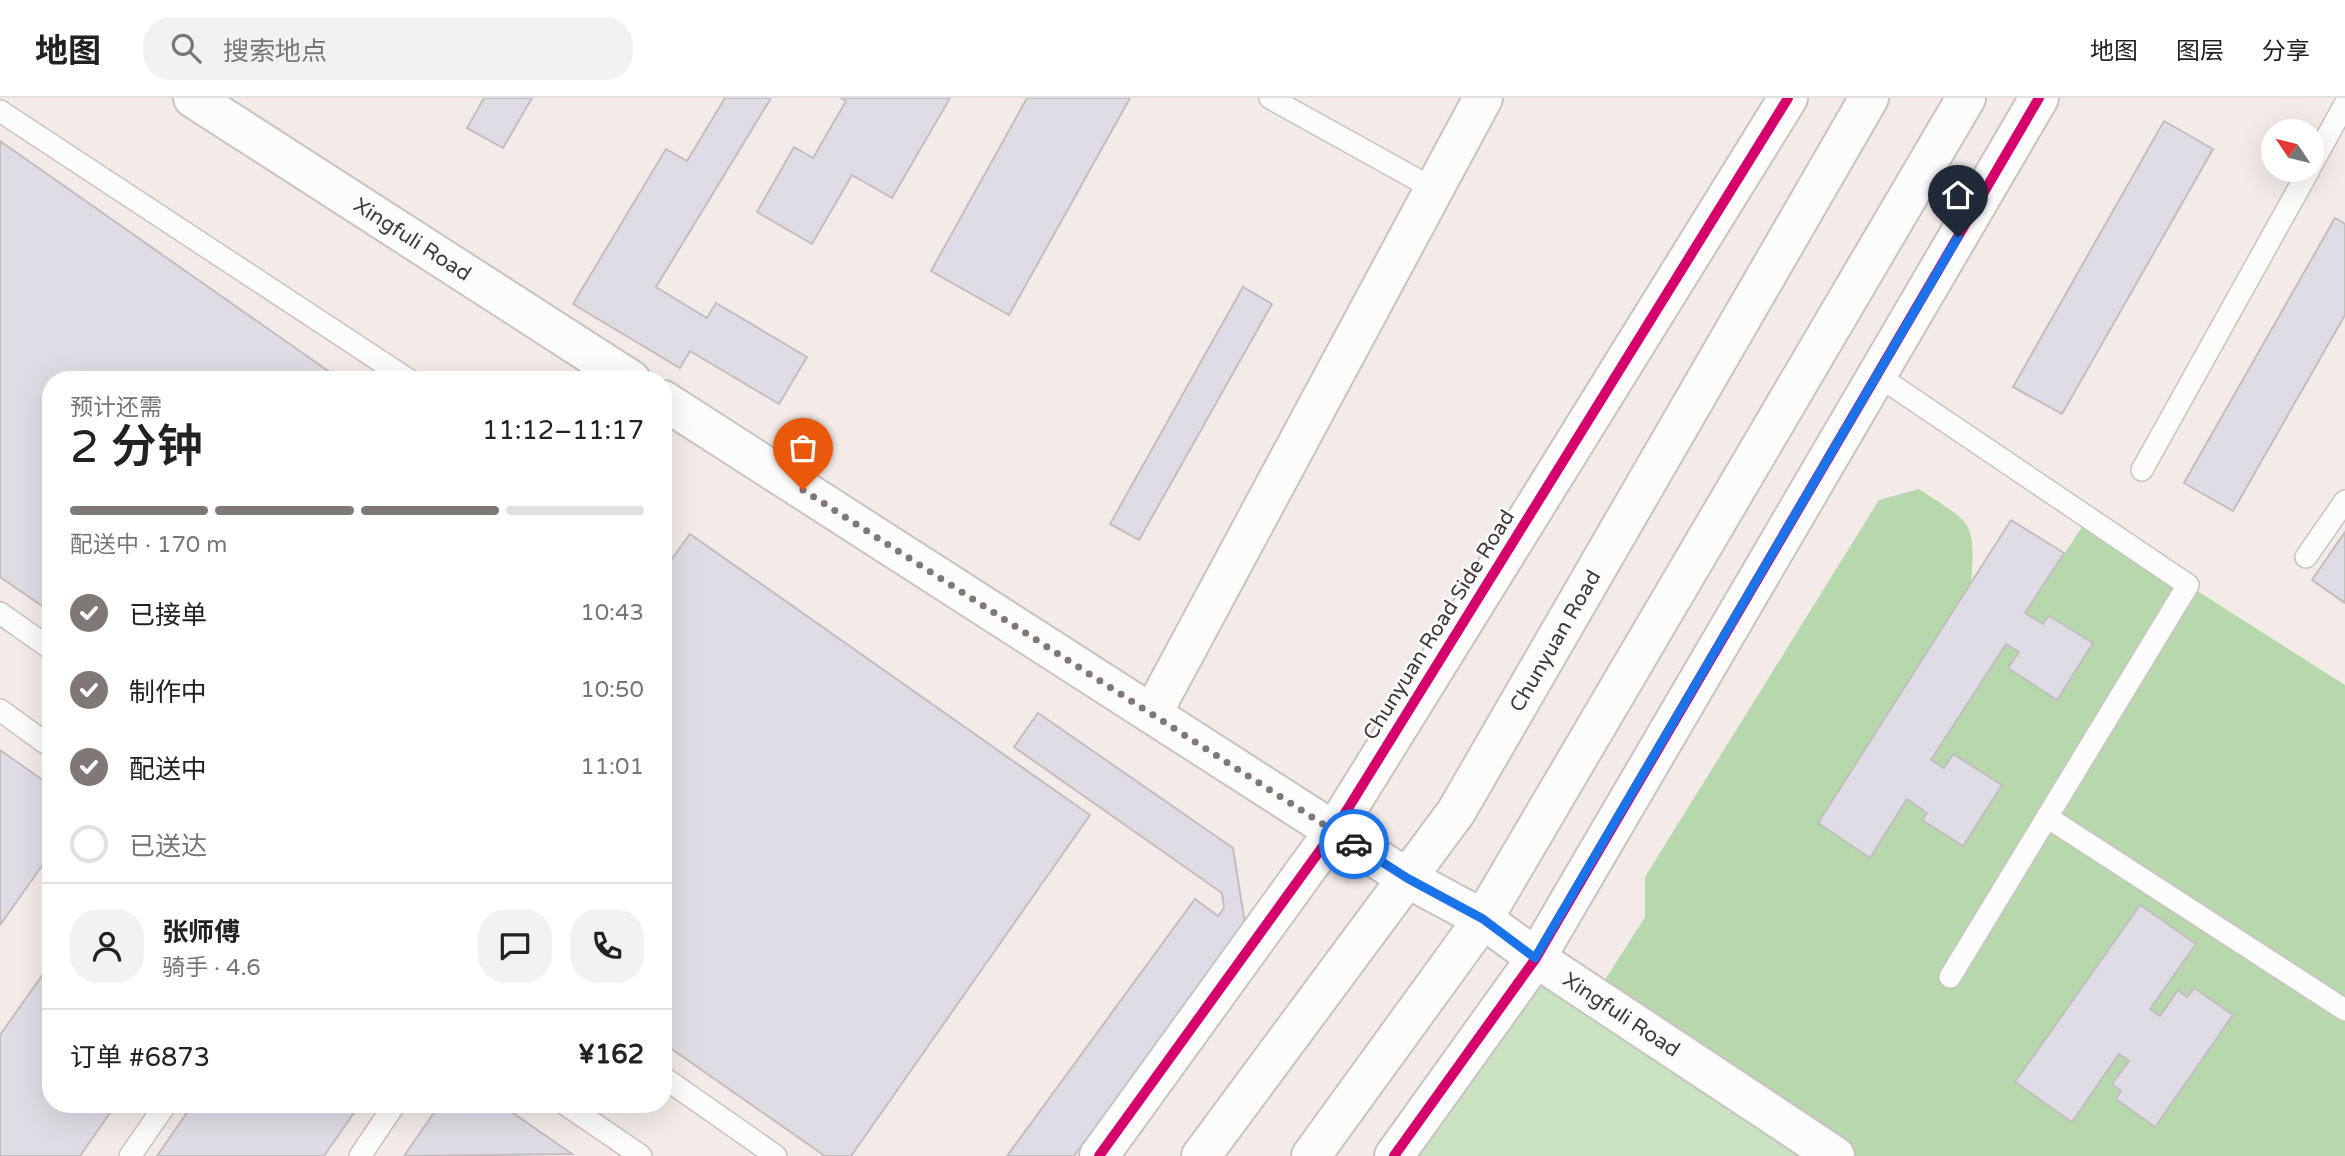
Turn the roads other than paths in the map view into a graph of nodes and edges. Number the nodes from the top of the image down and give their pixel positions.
1 (193, 98) edge
2 (1270, 98) edge
3 (1483, 98) edge
4 (1788, 98) edge
5 (1869, 98) edge
6 (1966, 98) edge
7 (2039, 98) edge
8 (2345, 104) edge
9 (0, 111) edge
10 (2324, 142) edge
11 (2301, 182) edge
12 (1434, 189) junction
13 (395, 371) edge
14 (617, 371) edge
15 (1877, 376) junction
16 (672, 406) edge
17 (2142, 470) dead end
18 (2345, 500) edge
19 (2306, 557) dead end
20 (0, 613) edge
21 (42, 643) edge
22 (0, 710) edge
23 (1152, 714) junction
24 (42, 740) edge
25 (2047, 817) junction
26 (1334, 831) junction
27 (1407, 878) junction
28 (1483, 919) junction
29 (1535, 958) junction
30 (1950, 977) dead end
31 (2345, 1010) edge
32 (672, 1083) edge
33 (160, 1113) edge
34 (389, 1113) edge
35 (576, 1113) edge
36 (619, 1150) edge
37 (130, 1156) edge
38 (360, 1156) edge
39 (641, 1156) edge
40 (776, 1156) edge
41 (1099, 1156) edge
42 (1201, 1156) edge
43 (1311, 1156) edge
44 (1394, 1156) edge
45 (1835, 1156) edge

1 - 14 street, Xingfuli Road
2 - 12 lane
3 - 12 street
4 - 26 street, Chunyuan Road Side Road
5 - 27 street, Chunyuan Road
6 - 28 street
7 - 15 street
8 - 10 lane
9 - 13 lane
11 - 17 lane
12 - 23 street
15 - 25 lane
15 - 29 street
16 - 23 street, Xingfuli Road
18 - 19 lane
20 - 21 lane
22 - 24 lane
23 - 26 street, Xingfuli Road
25 - 30 lane
25 - 31 lane
26 - 27 street, Xingfuli Road
26 - 41 street, Chunyuan Road Side Road
27 - 28 street, Xingfuli Road
27 - 42 street, Chunyuan Road
28 - 29 street, Xingfuli Road
28 - 43 street
29 - 44 street
29 - 45 street, Xingfuli Road
32 - 40 lane
33 - 37 lane
34 - 38 lane
35 - 36 lane
36 - 39 lane

